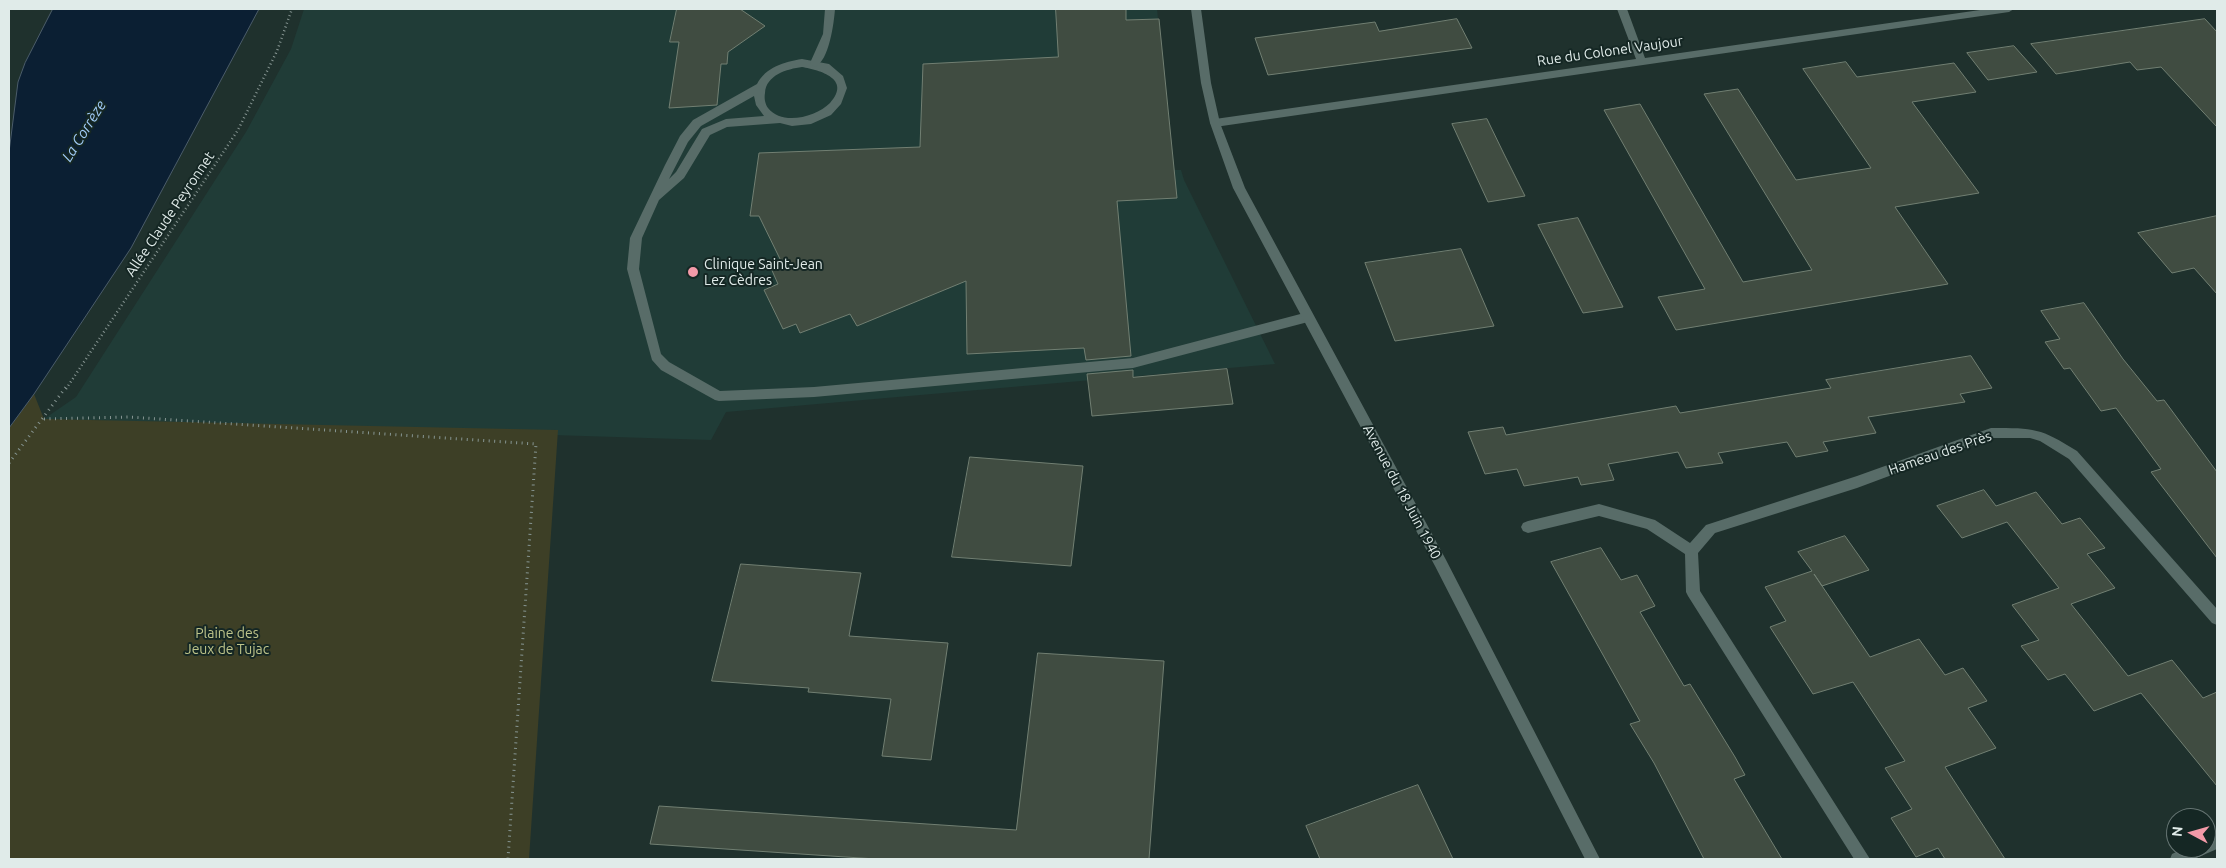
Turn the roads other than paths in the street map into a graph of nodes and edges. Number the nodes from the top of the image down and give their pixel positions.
1 (830, 9) edge
2 (1196, 9) edge
3 (1622, 9) edge
4 (2009, 9) edge
5 (1642, 62) junction
6 (815, 63) junction
7 (760, 87) junction
8 (779, 120) junction
9 (1215, 123) junction
10 (651, 203) junction
11 (1308, 317) junction
12 (1528, 527) dead end
13 (1691, 551) junction
14 (2217, 619) edge
15 (1593, 859) edge
16 (1863, 859) edge

1 - 6 street
2 - 9 street, Avenue du 18 Juin 1940
3 - 5 street
4 - 5 street, Rue du Colonel Vaujour
5 - 9 street, Rue du Colonel Vaujour
6 - 7 street
6 - 8 street
7 - 8 street
7 - 10 street
8 - 10 street
9 - 11 street, Avenue du 18 Juin 1940
10 - 11 street
11 - 15 street, Avenue du 18 Juin 1940
12 - 13 street
13 - 14 street, Hameau des Près
13 - 16 street

